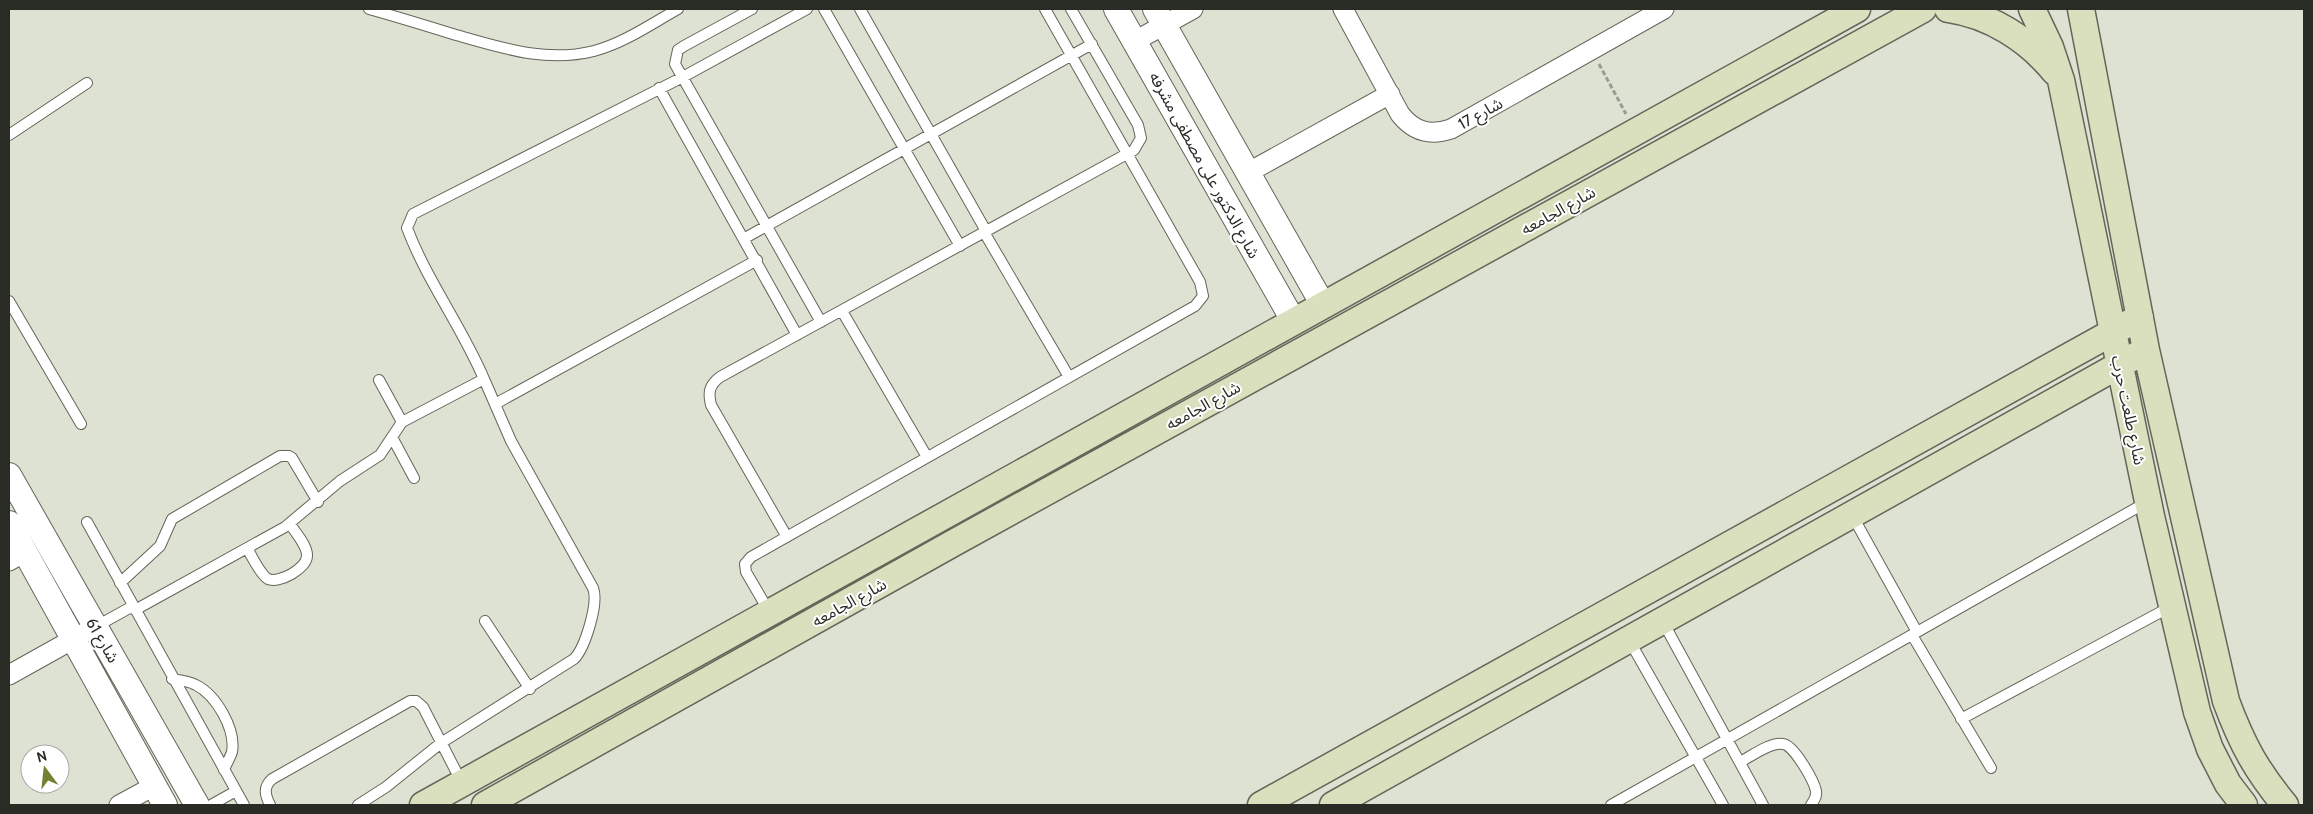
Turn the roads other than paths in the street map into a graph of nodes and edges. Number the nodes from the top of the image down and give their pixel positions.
1 (369, 9) edge
2 (678, 9) edge
3 (752, 9) edge
4 (807, 9) edge
5 (824, 9) edge
6 (860, 9) edge
7 (1045, 9) edge
8 (1071, 9) edge
9 (1116, 9) edge
10 (1193, 9) edge
11 (1343, 9) edge
12 (1664, 9) edge
13 (1857, 9) edge
14 (1923, 9) edge
15 (1948, 9) edge
16 (2032, 9) edge
17 (2081, 9) edge
18 (1159, 17) edge
19 (1135, 41) junction
20 (1092, 44) junction
21 (1072, 56) junction
22 (681, 78) junction
23 (2061, 80) junction
24 (88, 83) dead end
25 (659, 88) junction
26 (1390, 94) junction
27 (931, 134) junction
28 (9, 135) edge
29 (905, 150) junction
30 (1127, 154) junction
31 (1248, 172) junction
32 (766, 227) junction
33 (985, 232) junction
34 (745, 238) junction
35 (960, 246) junction
36 (757, 260) junction
37 (1324, 305) junction
38 (10, 307) edge
39 (842, 311) junction
40 (2140, 317) junction
41 (821, 322) junction
42 (1294, 322) junction
43 (2113, 332) junction
44 (797, 335) junction
45 (2146, 350) junction
46 (2119, 365) junction
47 (1069, 377) junction
48 (484, 379) junction
49 (379, 380) dead end
50 (495, 404) junction
51 (402, 422) junction
52 (80, 424) dead end
53 (1932, 434) junction
54 (392, 437) junction
55 (927, 457) junction
56 (1946, 461) junction
57 (9, 475) edge
58 (414, 478) dead end
59 (2149, 501) junction
60 (318, 502) junction
61 (1852, 514) junction
62 (943, 516) junction
63 (87, 522) dead end
64 (9, 524) edge
65 (290, 524) junction
66 (787, 536) junction
67 (957, 541) junction
68 (248, 550) junction
69 (17, 556) edge
70 (120, 583) junction
71 (1646, 591) junction
72 (2172, 606) junction
73 (134, 608) junction
74 (1612, 610) junction
75 (770, 613) junction
76 (1662, 620) junction
77 (486, 621) dead end
78 (95, 626) junction
79 (1914, 634) junction
80 (1629, 639) junction
81 (72, 640) junction
82 (9, 675) edge
83 (172, 679) junction
84 (530, 689) junction
85 (1962, 719) junction
86 (1728, 739) junction
87 (441, 743) junction
88 (1696, 757) junction
89 (1740, 762) junction
90 (1991, 768) dead end
91 (224, 770) junction
92 (462, 784) junction
93 (236, 791) junction
94 (160, 796) edge
95 (119, 805) edge
96 (197, 805) edge
97 (211, 805) edge
98 (244, 805) edge
99 (270, 805) edge
100 (358, 805) edge
101 (423, 805) edge
102 (485, 805) edge
103 (1261, 805) edge
104 (1333, 805) edge
105 (1610, 805) edge
106 (1723, 805) edge
107 (1763, 805) edge
108 (1811, 805) edge
109 (2244, 805) edge
110 (2285, 805) edge

1 - 2 lane
3 - 22 lane
4 - 22 lane
5 - 29 lane
6 - 27 lane
7 - 21 lane
8 - 20 lane
9 - 19 street, شارع الدكتور على مصطفى مشرفه
10 - 18 street
11 - 26 street, شارع 17
12 - 26 street, شارع 17
13 - 37 main road, شارع الجامعه
14 - 67 main road, شارع الجامعه
15 - 23 main road
16 - 23 main road, شارع طلعت حرب
17 - 40 main road, شارع طلعت حرب
18 - 19 street
18 - 31 street, شارع الدكتور على مصطفى مشرفه
19 - 42 street, شارع الدكتور على مصطفى مشرفه
20 - 21 lane
20 - 30 lane
21 - 27 lane
21 - 30 lane
22 - 25 lane
22 - 32 lane
23 - 43 main road, شارع طلعت حرب
24 - 28 lane
25 - 34 lane
25 - 48 lane
26 - 31 street
27 - 29 lane
27 - 33 lane
29 - 32 lane
29 - 35 lane
30 - 33 lane
30 - 47 lane
31 - 37 street, شارع الدكتور على مصطفى مشرفه
32 - 34 lane
32 - 41 lane
33 - 35 lane
33 - 47 lane
34 - 36 lane
35 - 39 lane
36 - 44 lane
36 - 50 lane
37 - 42 main road, شارع الجامعه
38 - 52 lane
39 - 41 lane
39 - 55 lane
40 - 43 main road
40 - 45 main road, شارع طلعت حرب
41 - 44 lane
42 - 62 main road, شارع الجامعه
43 - 46 main road, شارع طلعت حرب
43 - 53 main road
44 - 66 lane
45 - 46 main road
45 - 110 main road, شارع طلعت حرب
46 - 56 main road
46 - 59 main road, شارع طلعت حرب
47 - 55 lane
48 - 50 lane
48 - 51 lane
49 - 51 lane
50 - 84 lane
51 - 54 lane
53 - 56 main road
53 - 71 main road
54 - 58 lane
54 - 60 lane
55 - 66 lane
56 - 61 main road
57 - 78 street, شارع 61
59 - 72 main road, شارع طلعت حرب
59 - 79 lane
60 - 65 lane
60 - 70 lane
61 - 76 main road
61 - 79 lane
62 - 67 main road
62 - 75 main road, شارع الجامعه
63 - 70 lane
64 - 69 street, شارع 61
65 - 68 lane
65 - 68 lane
66 - 75 lane
67 - 102 main road, شارع الجامعه
68 - 73 lane
69 - 81 street, شارع 61
70 - 73 lane
71 - 74 main road
71 - 76 main road
72 - 85 lane
72 - 109 main road, شارع طلعت حرب
73 - 78 lane
73 - 83 lane
74 - 80 main road
74 - 103 main road
75 - 92 main road, شارع الجامعه
76 - 80 main road
76 - 86 lane
77 - 84 lane
78 - 81 street
78 - 96 street, شارع 61
79 - 85 lane
79 - 86 lane
80 - 88 lane
80 - 104 main road
81 - 82 street
81 - 94 street, شارع 61
83 - 91 lane
83 - 91 lane
84 - 87 lane
85 - 90 lane
86 - 88 lane
86 - 89 lane
87 - 92 lane
87 - 99 lane
87 - 100 lane
88 - 105 lane
88 - 106 lane
89 - 107 lane
89 - 108 lane
91 - 93 lane
92 - 101 main road, شارع الجامعه
93 - 97 lane
93 - 98 lane
94 - 95 street

